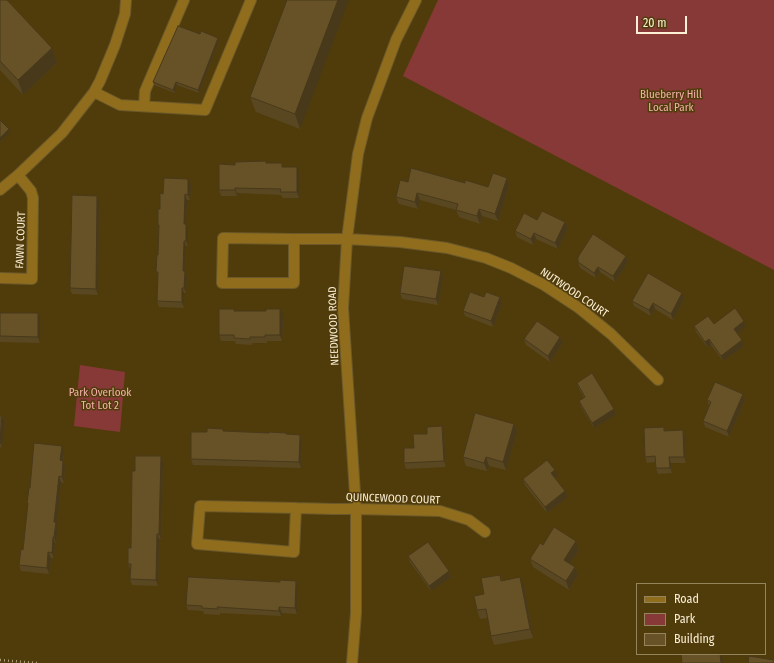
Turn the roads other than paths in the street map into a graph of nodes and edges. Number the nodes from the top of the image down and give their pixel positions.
1 (126, 0) edge
2 (184, 0) edge
3 (251, 0) edge
4 (416, 0) edge
5 (94, 92) junction
6 (144, 106) junction
7 (18, 175) junction
8 (0, 190) edge
9 (294, 239) junction
10 (347, 239) junction
11 (0, 278) edge
12 (658, 380) dead end
13 (296, 508) junction
14 (356, 509) junction
15 (485, 532) dead end
16 (352, 663) edge

1 - 5 street
2 - 6 street
3 - 6 street
4 - 10 street, NEEDWOOD ROAD
5 - 6 street
5 - 7 street
7 - 8 street
7 - 11 street, FAWN COURT
9 - 9 street, NUTWOOD COURT
9 - 10 street, NUTWOOD COURT
10 - 12 street, NUTWOOD COURT
10 - 14 street, NEEDWOOD ROAD
13 - 13 street, QUINCEWOOD COURT
13 - 14 street, QUINCEWOOD COURT
14 - 15 street, QUINCEWOOD COURT
14 - 16 street, NEEDWOOD ROAD

